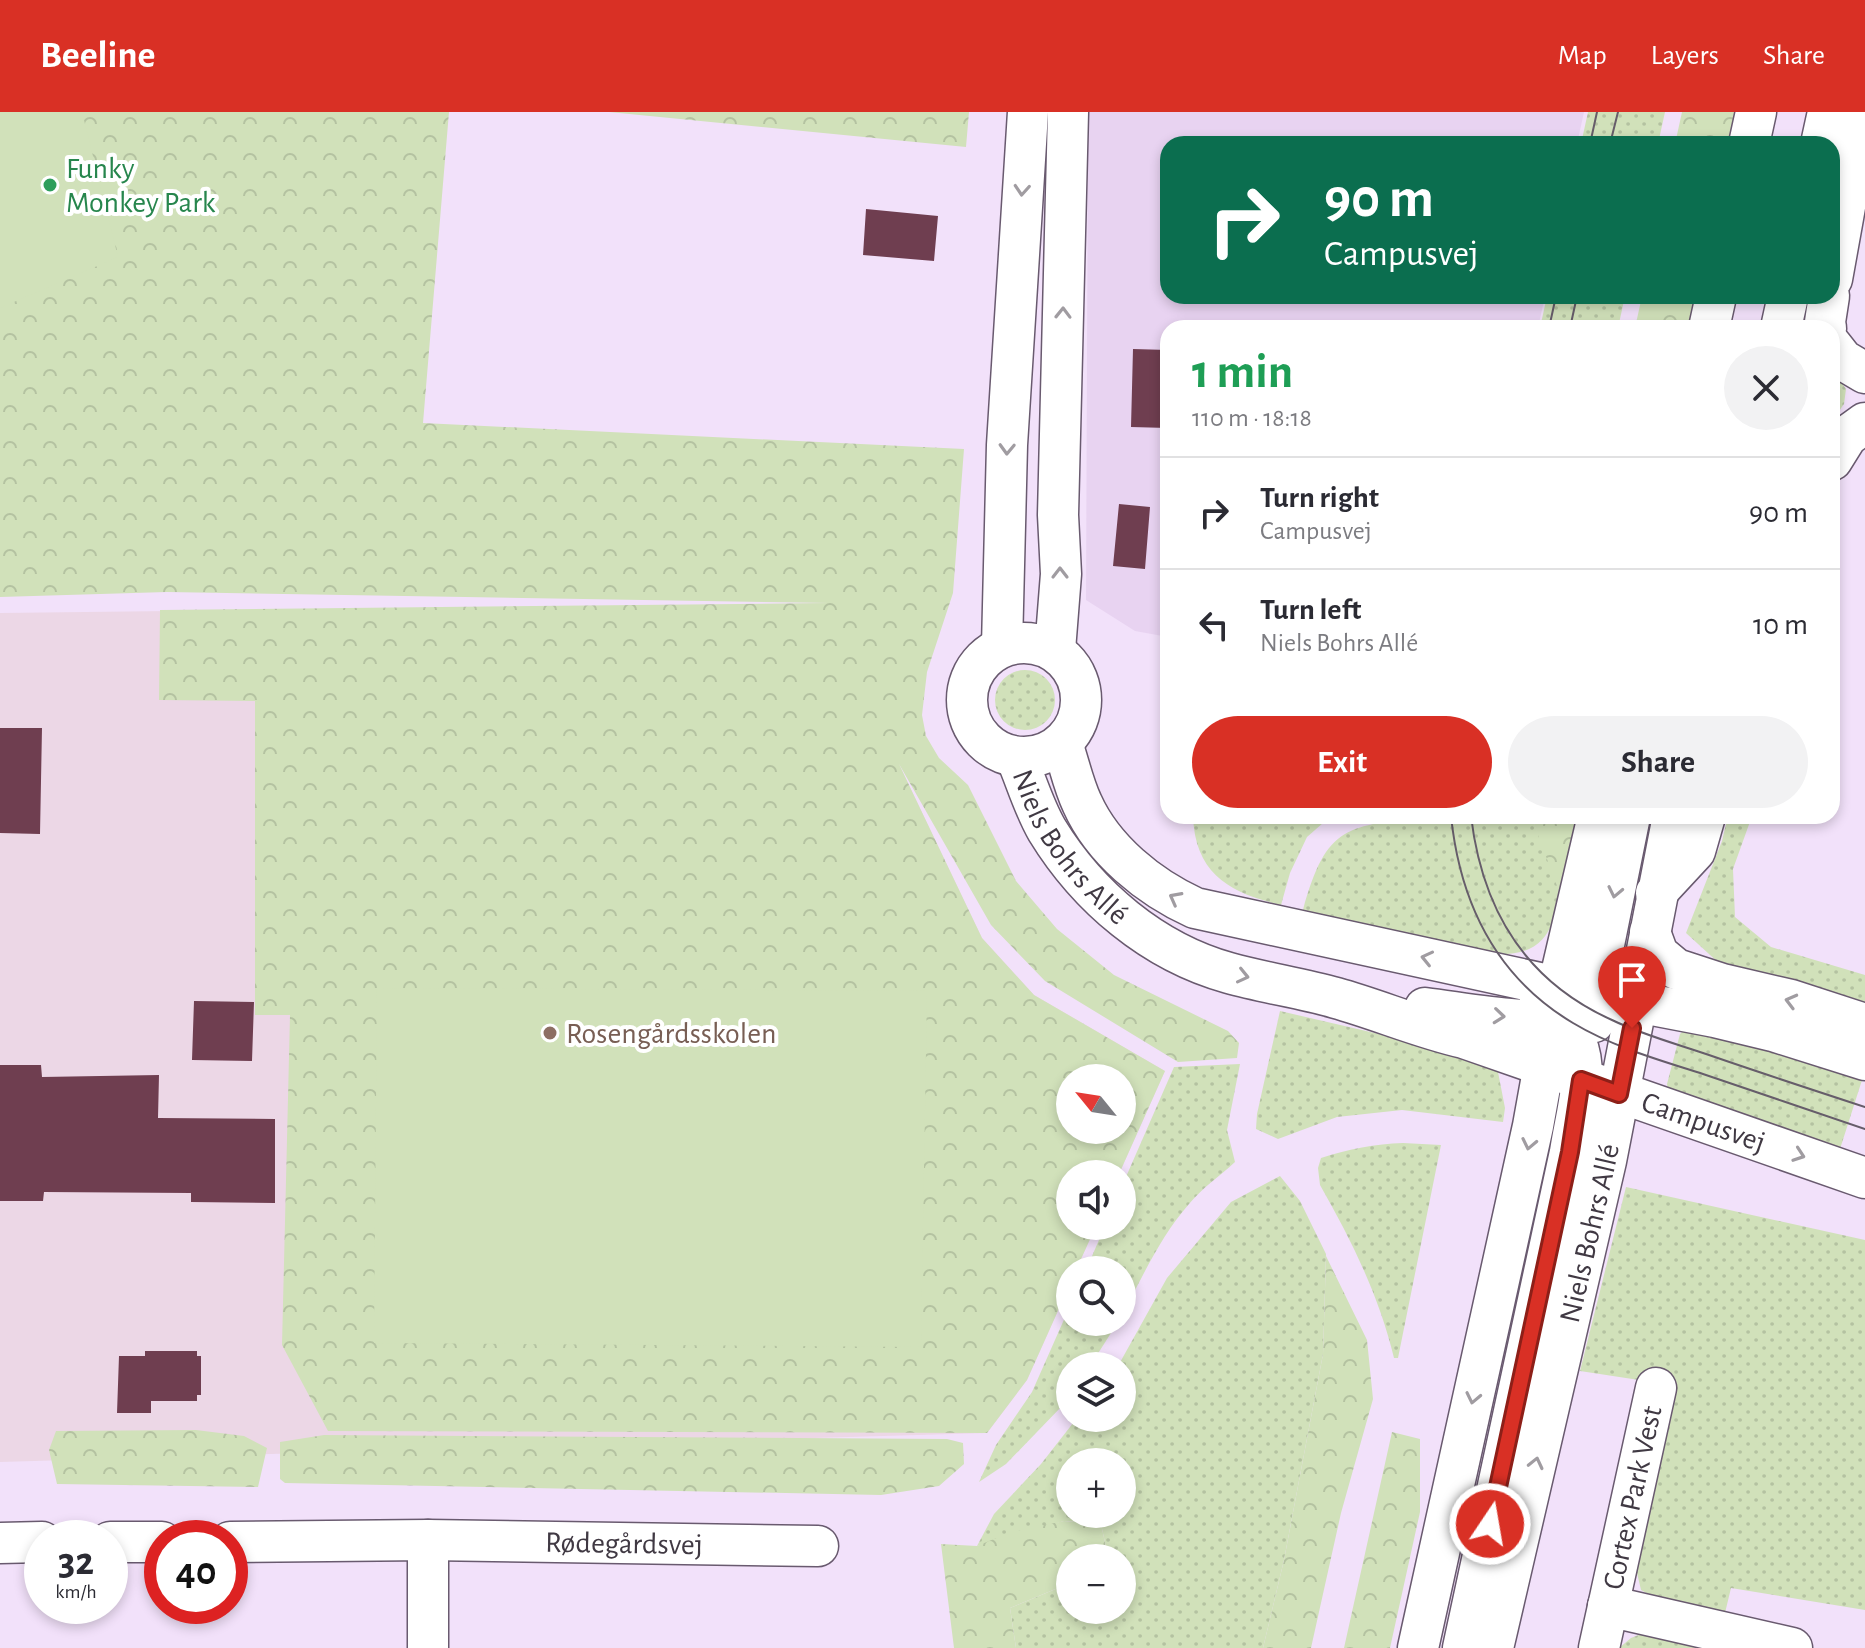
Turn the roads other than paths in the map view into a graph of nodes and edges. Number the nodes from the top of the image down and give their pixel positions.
1 (1028, 112) edge
2 (1068, 112) edge
3 (1756, 112) edge
4 (1828, 112) edge
5 (1862, 112) edge
6 (1751, 136) edge
7 (1823, 136) edge
8 (1840, 234) edge
9 (1840, 356) edge
10 (1865, 373) edge
11 (1865, 423) edge
12 (1840, 447) edge
13 (1002, 646) junction
14 (1055, 650) junction
15 (1062, 743) junction
16 (1016, 757) junction
17 (1598, 824) edge
18 (1628, 824) edge
19 (1671, 824) edge
20 (1703, 824) edge
21 (1656, 893) junction
22 (1650, 932) junction
23 (1338, 998) junction
24 (1590, 1002) junction
25 (1865, 1024) edge
26 (1865, 1060) edge
27 (1543, 1067) junction
28 (1581, 1080) junction
29 (1619, 1094) junction
30 (1865, 1178) edge
31 (1656, 1388) dead end
32 (428, 1540) junction
33 (24, 1542) edge
34 (248, 1542) edge
35 (0, 1543) edge
36 (818, 1546) dead end
37 (1608, 1606) junction
38 (428, 1648) edge
39 (1418, 1648) edge
40 (1463, 1648) edge
41 (1493, 1648) edge
42 (1599, 1648) edge
43 (1792, 1648) edge

1 -> 13 street
14 -> 2 street
3 - 6 street
4 - 7 street
5 - 8 street
9 - 10 street
11 - 12 street
13 - 14 street
13 - 16 street
14 - 15 street
15 - 16 street
24 -> 15 street, Niels Bohrs Allé
16 -> 23 street, Niels Bohrs Allé
17 - 24 street, Niels Bohrs Allé
18 -> 24 street
19 - 21 street, Niels Bohrs Allé
20 - 21 street
21 - 22 street, Niels Bohrs Allé
22 - 24 street, Niels Bohrs Allé
25 -> 22 street
23 -> 24 street
23 - 27 street, Niels Bohrs Allé
24 - 26 street
24 - 27 street, Niels Bohrs Allé
24 - 28 street
24 - 29 street, Niels Bohrs Allé
27 - 28 street, Campusvej
27 -> 39 street, Niels Bohrs Allé
28 - 29 street, Campusvej
28 - 40 street
29 -> 30 street, Campusvej
41 -> 29 street, Niels Bohrs Allé
31 - 37 street, Cortex Park Vest
32 - 34 street, Rødegårdsvej
32 - 36 street, Rødegårdsvej
32 - 38 street
33 - 35 street
37 - 42 street, Cortex Park Vest
37 - 43 street, Cortex Park Vest

